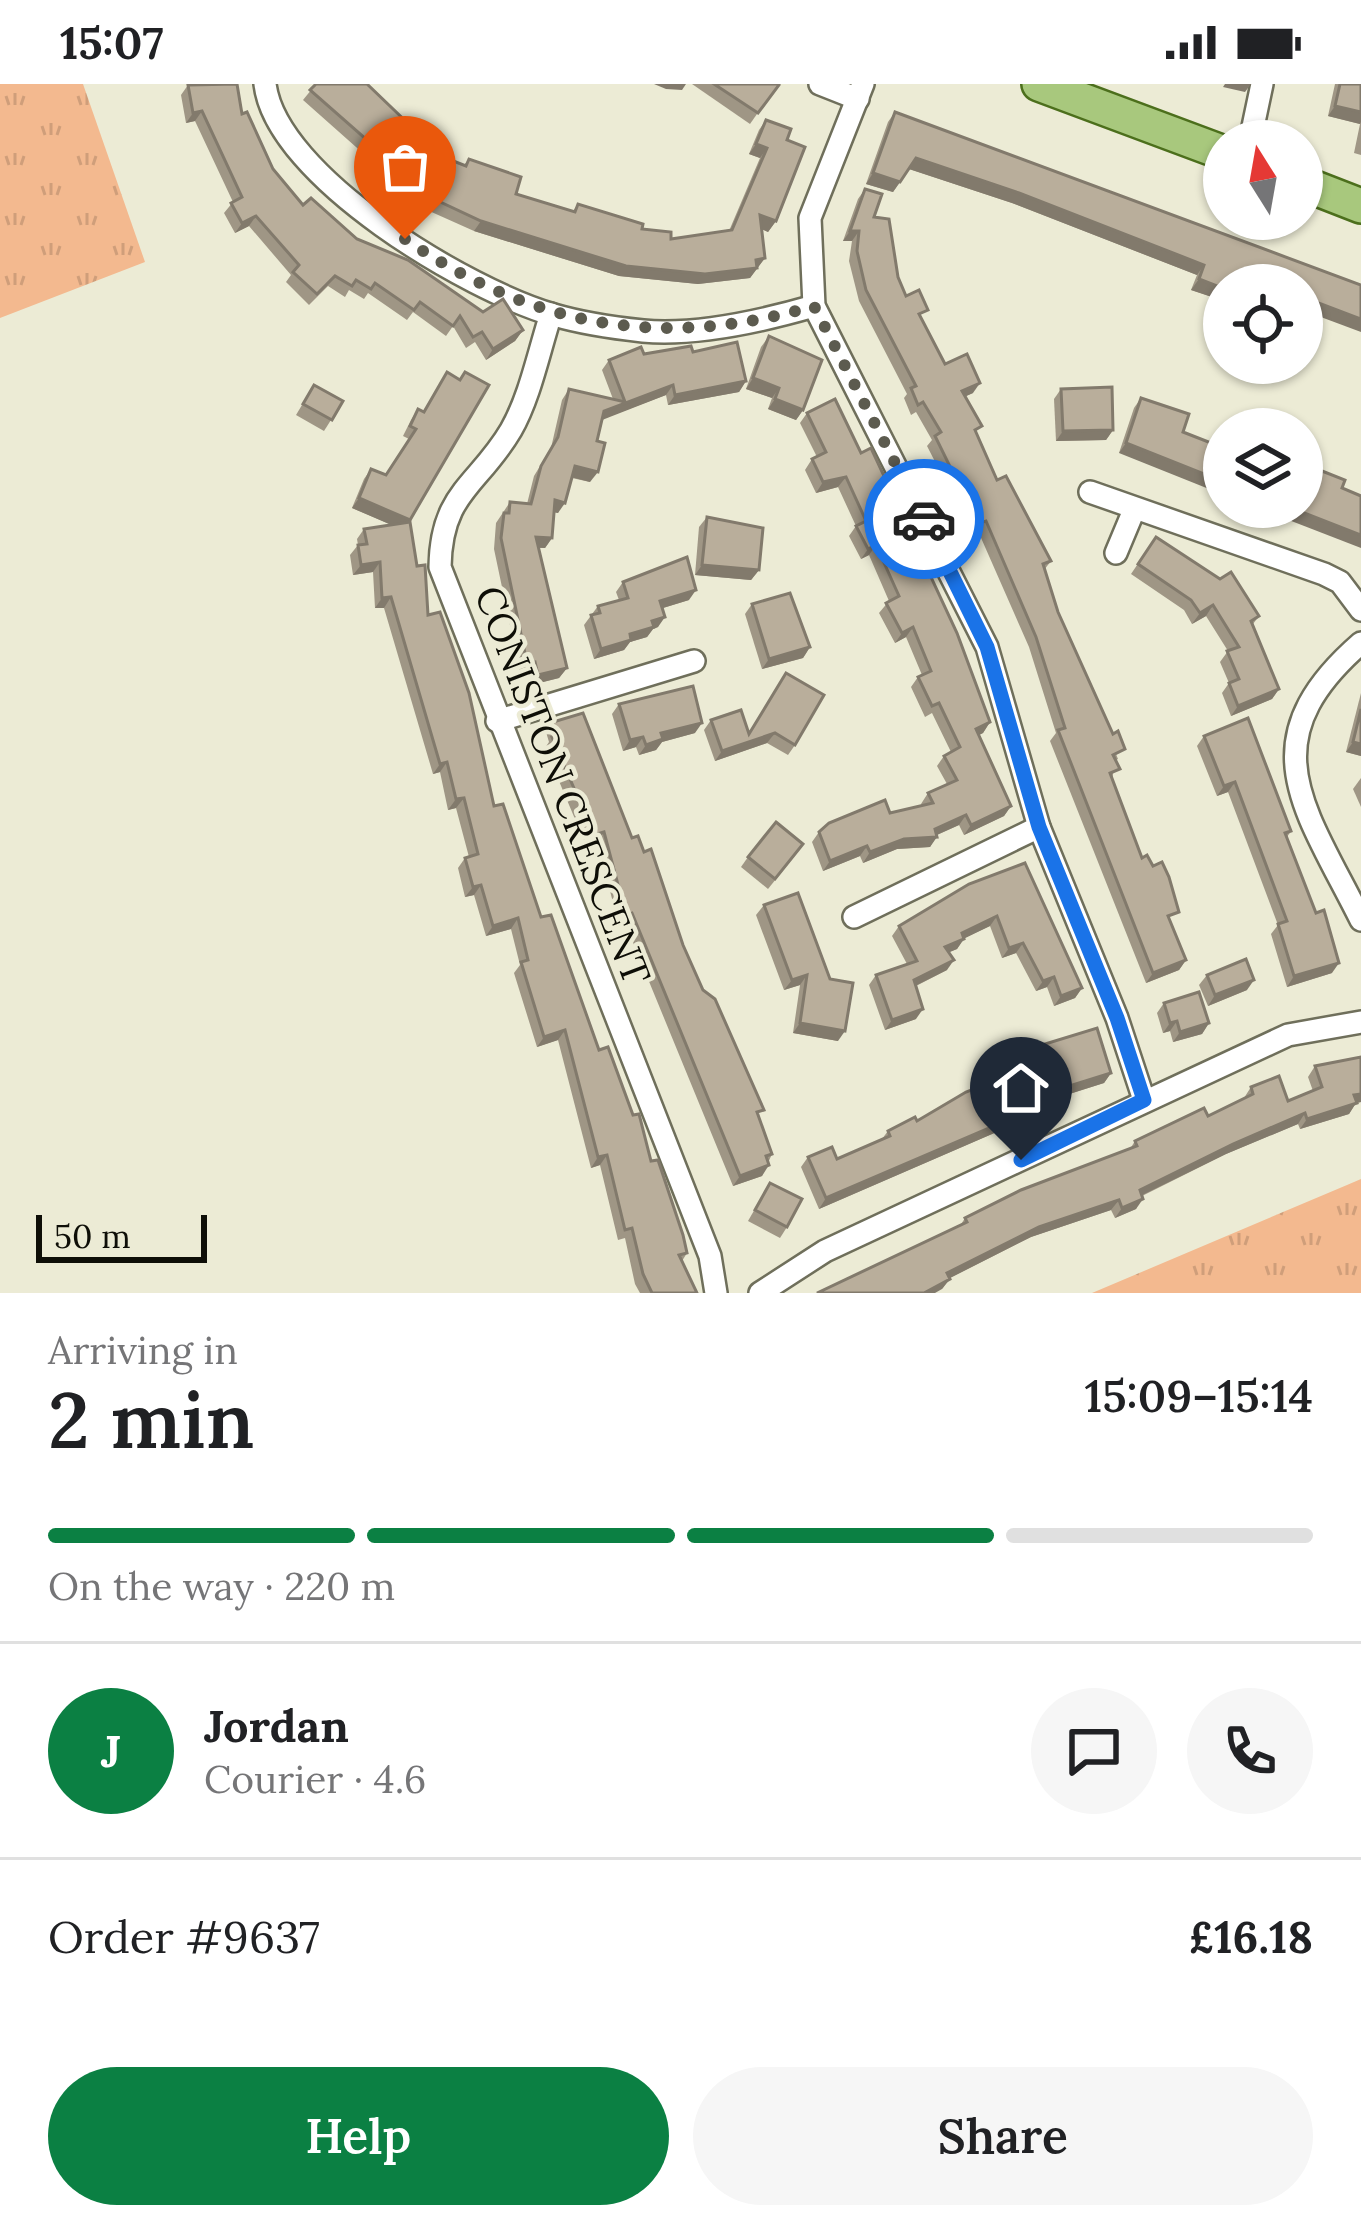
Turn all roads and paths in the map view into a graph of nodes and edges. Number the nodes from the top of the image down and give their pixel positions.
1 (265, 84) edge
2 (820, 84) edge
3 (1039, 84) edge
4 (1262, 84) edge
5 (861, 92) edge
6 (1254, 120) edge
7 (1203, 145) edge
8 (1323, 191) edge
9 (1361, 206) edge
10 (814, 306) junction
11 (551, 314) junction
12 (1090, 492) dead end
13 (1134, 510) junction
14 (1116, 553) dead end
15 (1361, 610) edge
16 (1361, 643) edge
17 (694, 661) dead end
18 (497, 721) junction
19 (1039, 827) junction
20 (854, 916) dead end
21 (1361, 920) edge
22 (1361, 1022) edge
23 (1144, 1100) junction
24 (716, 1293) edge
25 (760, 1293) edge

1 - 11 street
2 - 5 street
3 - 7 main road
4 - 6 street
5 - 10 street
8 - 9 main road
10 - 11 street
10 - 19 street
11 - 18 street, CONISTON CRESCENT
12 - 13 street
13 - 14 street
13 - 15 street
16 - 21 street
17 - 18 street
18 - 24 street, CONISTON CRESCENT
19 - 20 street
19 - 23 street
22 - 23 street
23 - 25 street

